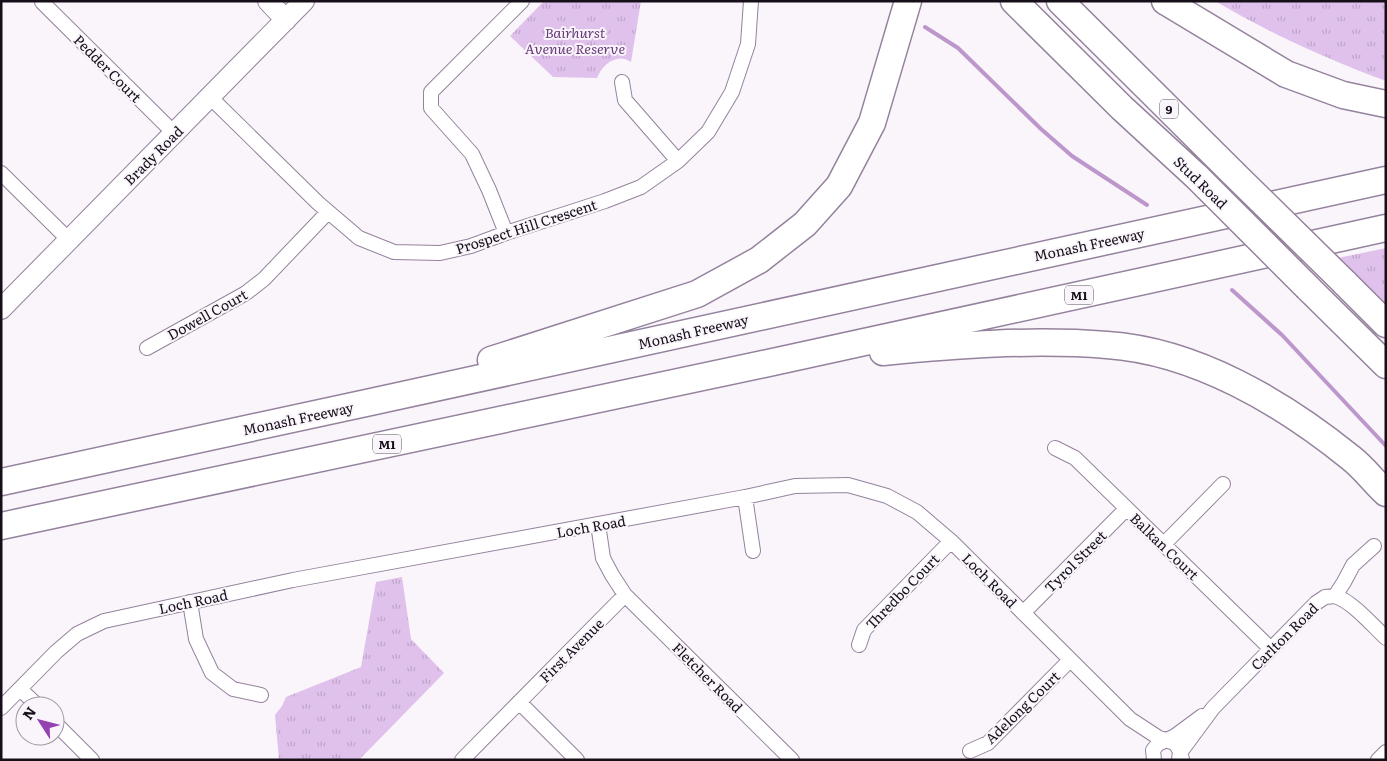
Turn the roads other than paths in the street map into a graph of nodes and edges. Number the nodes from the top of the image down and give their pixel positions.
1 (268, 1) edge
2 (304, 1) edge
3 (522, 1) edge
4 (751, 1) edge
5 (897, 1) edge
6 (908, 1) edge
7 (1014, 1) edge
8 (1060, 1) edge
9 (1165, 1) edge
10 (42, 2) edge
11 (286, 20) junction
12 (901, 28) junction
13 (622, 82) dead end
14 (210, 97) junction
15 (1386, 104) edge
16 (174, 133) junction
17 (678, 161) junction
18 (1, 174) edge
19 (1386, 180) edge
20 (328, 212) junction
21 (1386, 228) edge
22 (506, 233) junction
23 (68, 240) junction
24 (1, 309) edge
25 (1386, 324) edge
26 (147, 348) dead end
27 (772, 362) junction
28 (1386, 365) edge
29 (334, 411) junction
30 (1055, 448) dead end
31 (1, 482) edge
32 (1223, 484) dead end
33 (1386, 493) edge
34 (745, 497) junction
35 (1126, 510) junction
36 (598, 524) junction
37 (1, 526) edge
38 (951, 541) junction
39 (1164, 544) junction
40 (1374, 546) dead end
41 (753, 551) dead end
42 (625, 595) junction
43 (1335, 596) junction
44 (190, 602) junction
45 (1023, 613) junction
46 (1386, 638) edge
47 (859, 645) dead end
48 (1271, 649) junction
49 (1070, 660) junction
50 (20, 689) junction
51 (262, 695) dead end
52 (27, 696) edge
53 (519, 702) junction
54 (1, 708) edge
55 (1212, 708) junction
56 (1130, 719) junction
57 (65, 733) edge
58 (1166, 741) junction
59 (970, 751) dead end
60 (1386, 752) edge
61 (1152, 758) edge
62 (1180, 758) edge
63 (92, 760) edge
64 (462, 760) edge
65 (577, 760) edge
66 (792, 760) edge
67 (1378, 760) edge

1 - 11 main road
2 - 11 main road, Brady Road
3 - 22 street
4 - 17 street, Prospect Hill Crescent
5 - 12 highway
6 - 12 highway
7 - 28 highway, Stud Road / 9, bridge
8 - 25 highway, Stud Road / 9, bridge
9 - 15 highway
10 - 16 street, Pedder Court
11 - 14 main road, Brady Road
12 - 29 highway
13 - 17 street
14 - 16 main road, Brady Road
14 - 20 street, Prospect Hill Crescent
16 - 23 main road, Brady Road
17 - 22 street, Prospect Hill Crescent
18 - 23 street
19 - 29 highway, Monash Freeway
20 - 22 street, Prospect Hill Crescent
20 - 26 street, Dowell Court
21 - 27 highway, M1
23 - 24 main road, Brady Road
27 - 33 highway
27 - 37 highway, M1
29 - 31 highway, Monash Freeway
30 - 35 street, Balkan Court
32 - 39 street
34 - 36 street, Loch Road
34 - 38 street, Loch Road
34 - 41 street
35 - 39 street, Balkan Court
35 - 45 street, Tyrol Street
36 - 42 street
36 - 44 street, Loch Road
38 - 45 street, Loch Road
38 - 47 street, Thredbo Court
39 - 48 street, Balkan Court
40 - 43 street, Carlton Road
42 - 53 street, First Avenue
42 - 66 street, Fletcher Road
43 - 46 street
43 - 48 street, Carlton Road
44 - 50 street, Loch Road
44 - 51 street
45 - 49 street, Loch Road
48 - 55 street, Carlton Road
49 - 56 street, Loch Road
49 - 59 street, Adelong Court
50 - 52 street
50 - 54 street, Loch Road
53 - 64 street, First Avenue
53 - 65 street
55 - 58 street, Carlton Road
55 - 62 street, Carlton Road
56 - 58 street, Loch Road
56 - 61 street, Loch Road
57 - 63 street
58 - 61 street, Carlton Road
58 - 62 street, Loch Road
60 - 67 street

